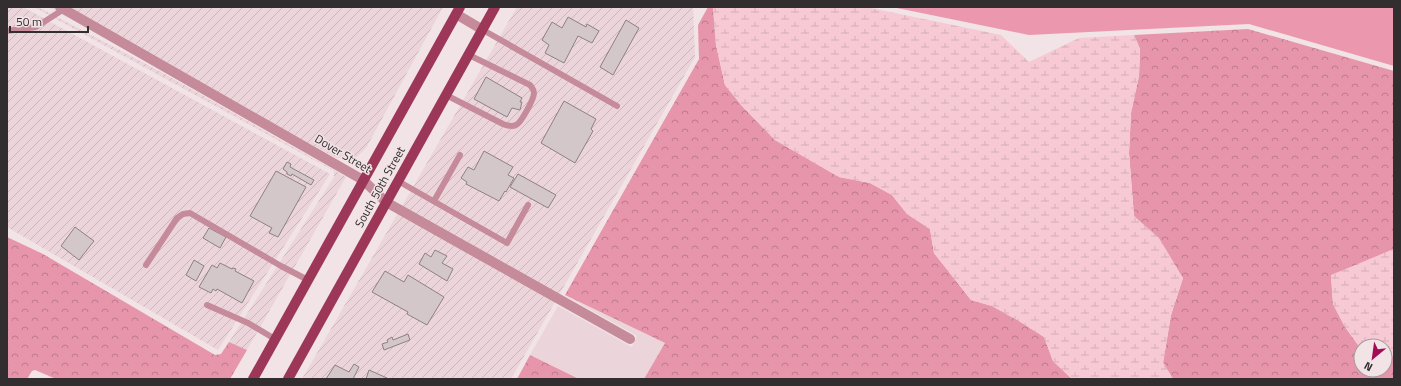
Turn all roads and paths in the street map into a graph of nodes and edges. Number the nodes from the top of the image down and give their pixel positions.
1 (495, 7) edge
2 (62, 8) edge
3 (458, 10) edge
4 (483, 30) junction
5 (7, 31) edge
6 (468, 55) junction
7 (446, 95) junction
8 (617, 106) dead end
9 (460, 155) dead end
10 (363, 180) junction
11 (398, 181) junction
12 (434, 201) junction
13 (386, 202) junction
14 (528, 205) dead end
15 (146, 265) dead end
16 (308, 280) junction
17 (207, 305) dead end
18 (275, 339) junction
19 (630, 339) dead end
20 (252, 379) edge
21 (288, 379) edge

1 - 4 main road, South 50th Street
2 - 5 lane
2 - 10 street, Dover Street
3 - 4 street
3 - 10 main road, South 50th Street
4 - 6 main road, South 50th Street
4 - 8 lane
6 - 7 main road, South 50th Street
6 - 7 lane
7 - 11 main road, South 50th Street
9 - 12 lane
10 - 13 street, Dover Street
10 - 16 main road, South 50th Street
11 - 12 lane
11 - 13 main road, South 50th Street
12 - 14 lane
13 - 19 street, Dover Street
13 - 21 main road, South 50th Street
15 - 16 lane
16 - 18 main road, South 50th Street
17 - 18 lane
18 - 20 main road, South 50th Street

